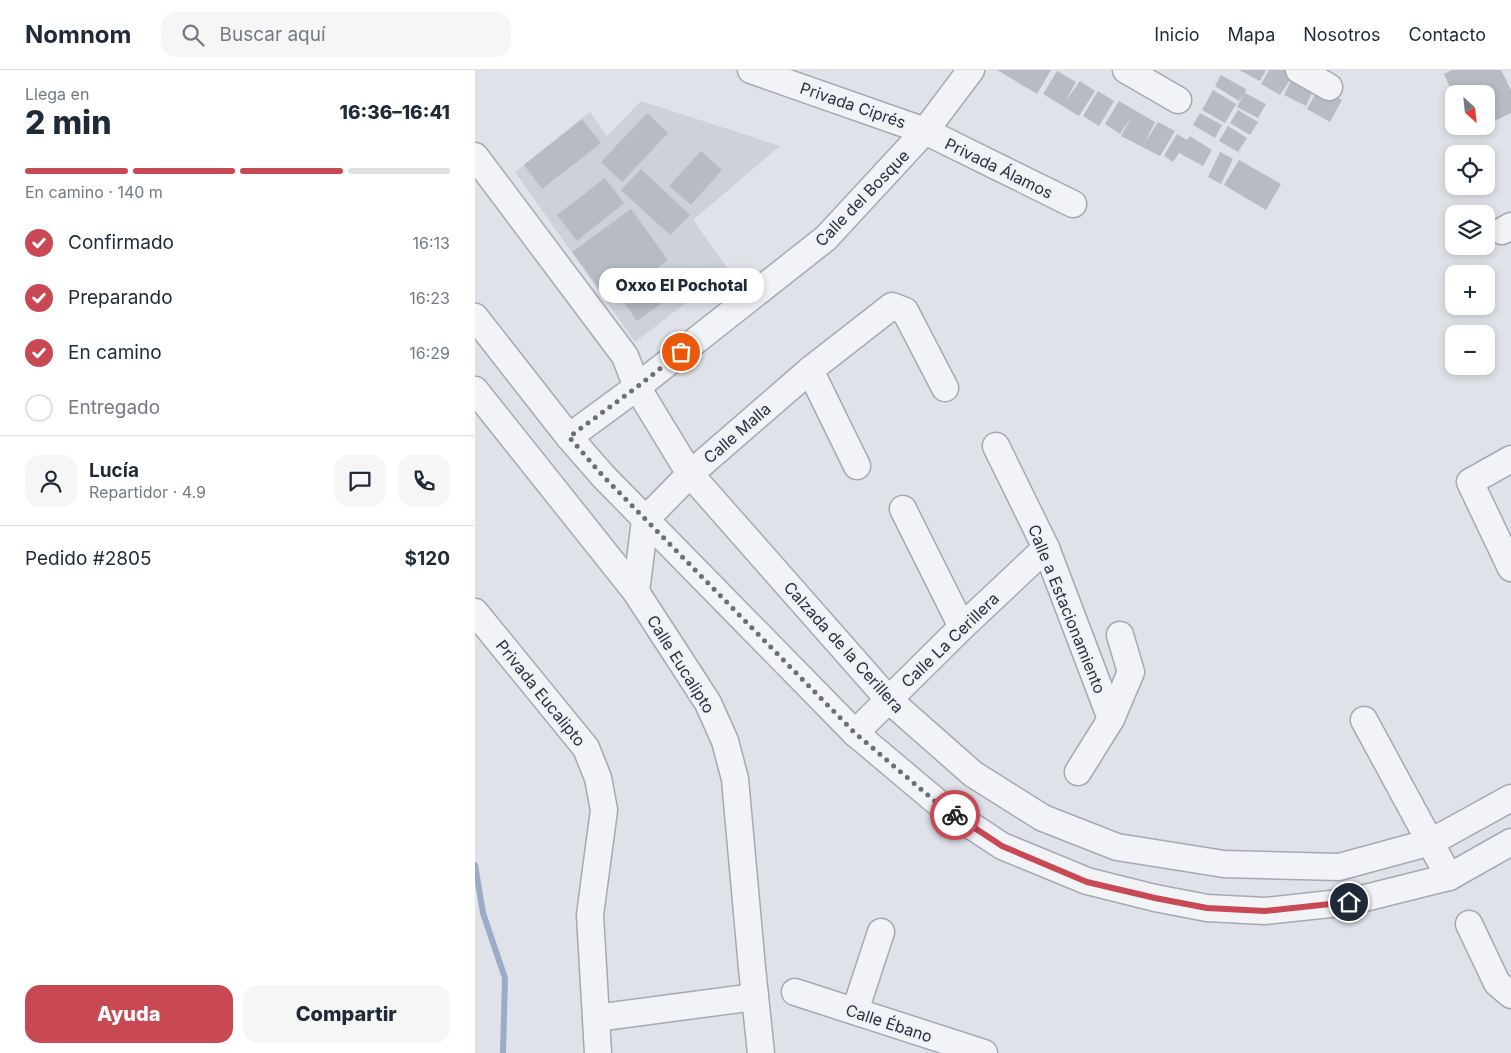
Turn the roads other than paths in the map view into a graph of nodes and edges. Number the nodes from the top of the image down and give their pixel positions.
1 (751, 70) edge
2 (971, 70) edge
3 (1126, 70) edge
4 (1299, 70) edge
5 (1329, 87) dead end
6 (1178, 100) dead end
7 (925, 131) junction
8 (475, 156) edge
9 (1073, 204) dead end
10 (475, 318) edge
11 (810, 370) junction
12 (637, 387) junction
13 (945, 388) dead end
14 (475, 390) edge
15 (569, 437) junction
16 (995, 446) dead end
17 (1511, 459) edge
18 (857, 466) dead end
19 (690, 474) junction
20 (903, 509) dead end
21 (645, 520) junction
22 (1046, 548) junction
23 (1511, 568) edge
24 (636, 592) junction
25 (475, 612) edge
26 (961, 627) junction
27 (1120, 635) dead end
28 (889, 700) junction
29 (1111, 719) junction
30 (1364, 720) dead end
31 (855, 733) junction
32 (1078, 772) dead end
33 (1511, 798) edge
34 (1431, 842) junction
35 (1511, 842) edge
36 (1449, 877) junction
37 (1469, 924) dead end
38 (881, 932) dead end
39 (795, 992) dead end
40 (1511, 995) edge
41 (755, 996) junction
42 (855, 1011) junction
43 (596, 1018) junction
44 (598, 1053) edge
45 (761, 1053) edge
46 (983, 1053) edge

1 - 7 street, Privada Ciprés
2 - 7 street, Calle del Bosque
3 - 6 street
4 - 5 street
7 - 9 street, Privada Álamos
7 - 12 street, Calle del Bosque
8 - 12 street, Calzada de la Cerillera
10 - 15 street
11 - 13 street, Calle Malla
11 - 18 street
11 - 19 street, Calle Malla
12 - 15 street, Calle del Bosque
12 - 19 street, Calzada de la Cerillera
14 - 24 street, Calle Eucalipto
15 - 21 street
16 - 22 street, Calle a Estacionamiento
17 - 23 street
19 - 21 street, Calle Malla
19 - 28 street, Calzada de la Cerillera
20 - 26 street
21 - 24 street
21 - 31 street
22 - 26 street, Calle La Cerillera
22 - 29 street, Calle a Estacionamiento
24 - 41 street, Calle Eucalipto
25 - 43 street, Privada Eucalipto
26 - 28 street, Calle La Cerillera
27 - 29 street, Calle a Estacionamiento
28 - 31 street, Calle La Cerillera
28 - 34 street, Calzada de la Cerillera
29 - 32 street, Calle a Estacionamiento
30 - 34 street
31 - 36 street
33 - 34 street, Calzada de la Cerillera
34 - 36 street
35 - 36 street
37 - 40 street
38 - 42 street
39 - 42 street, Calle Ébano
41 - 43 street
41 - 45 street, Calle Eucalipto
42 - 46 street, Calle Ébano
43 - 44 street, Privada Eucalipto

